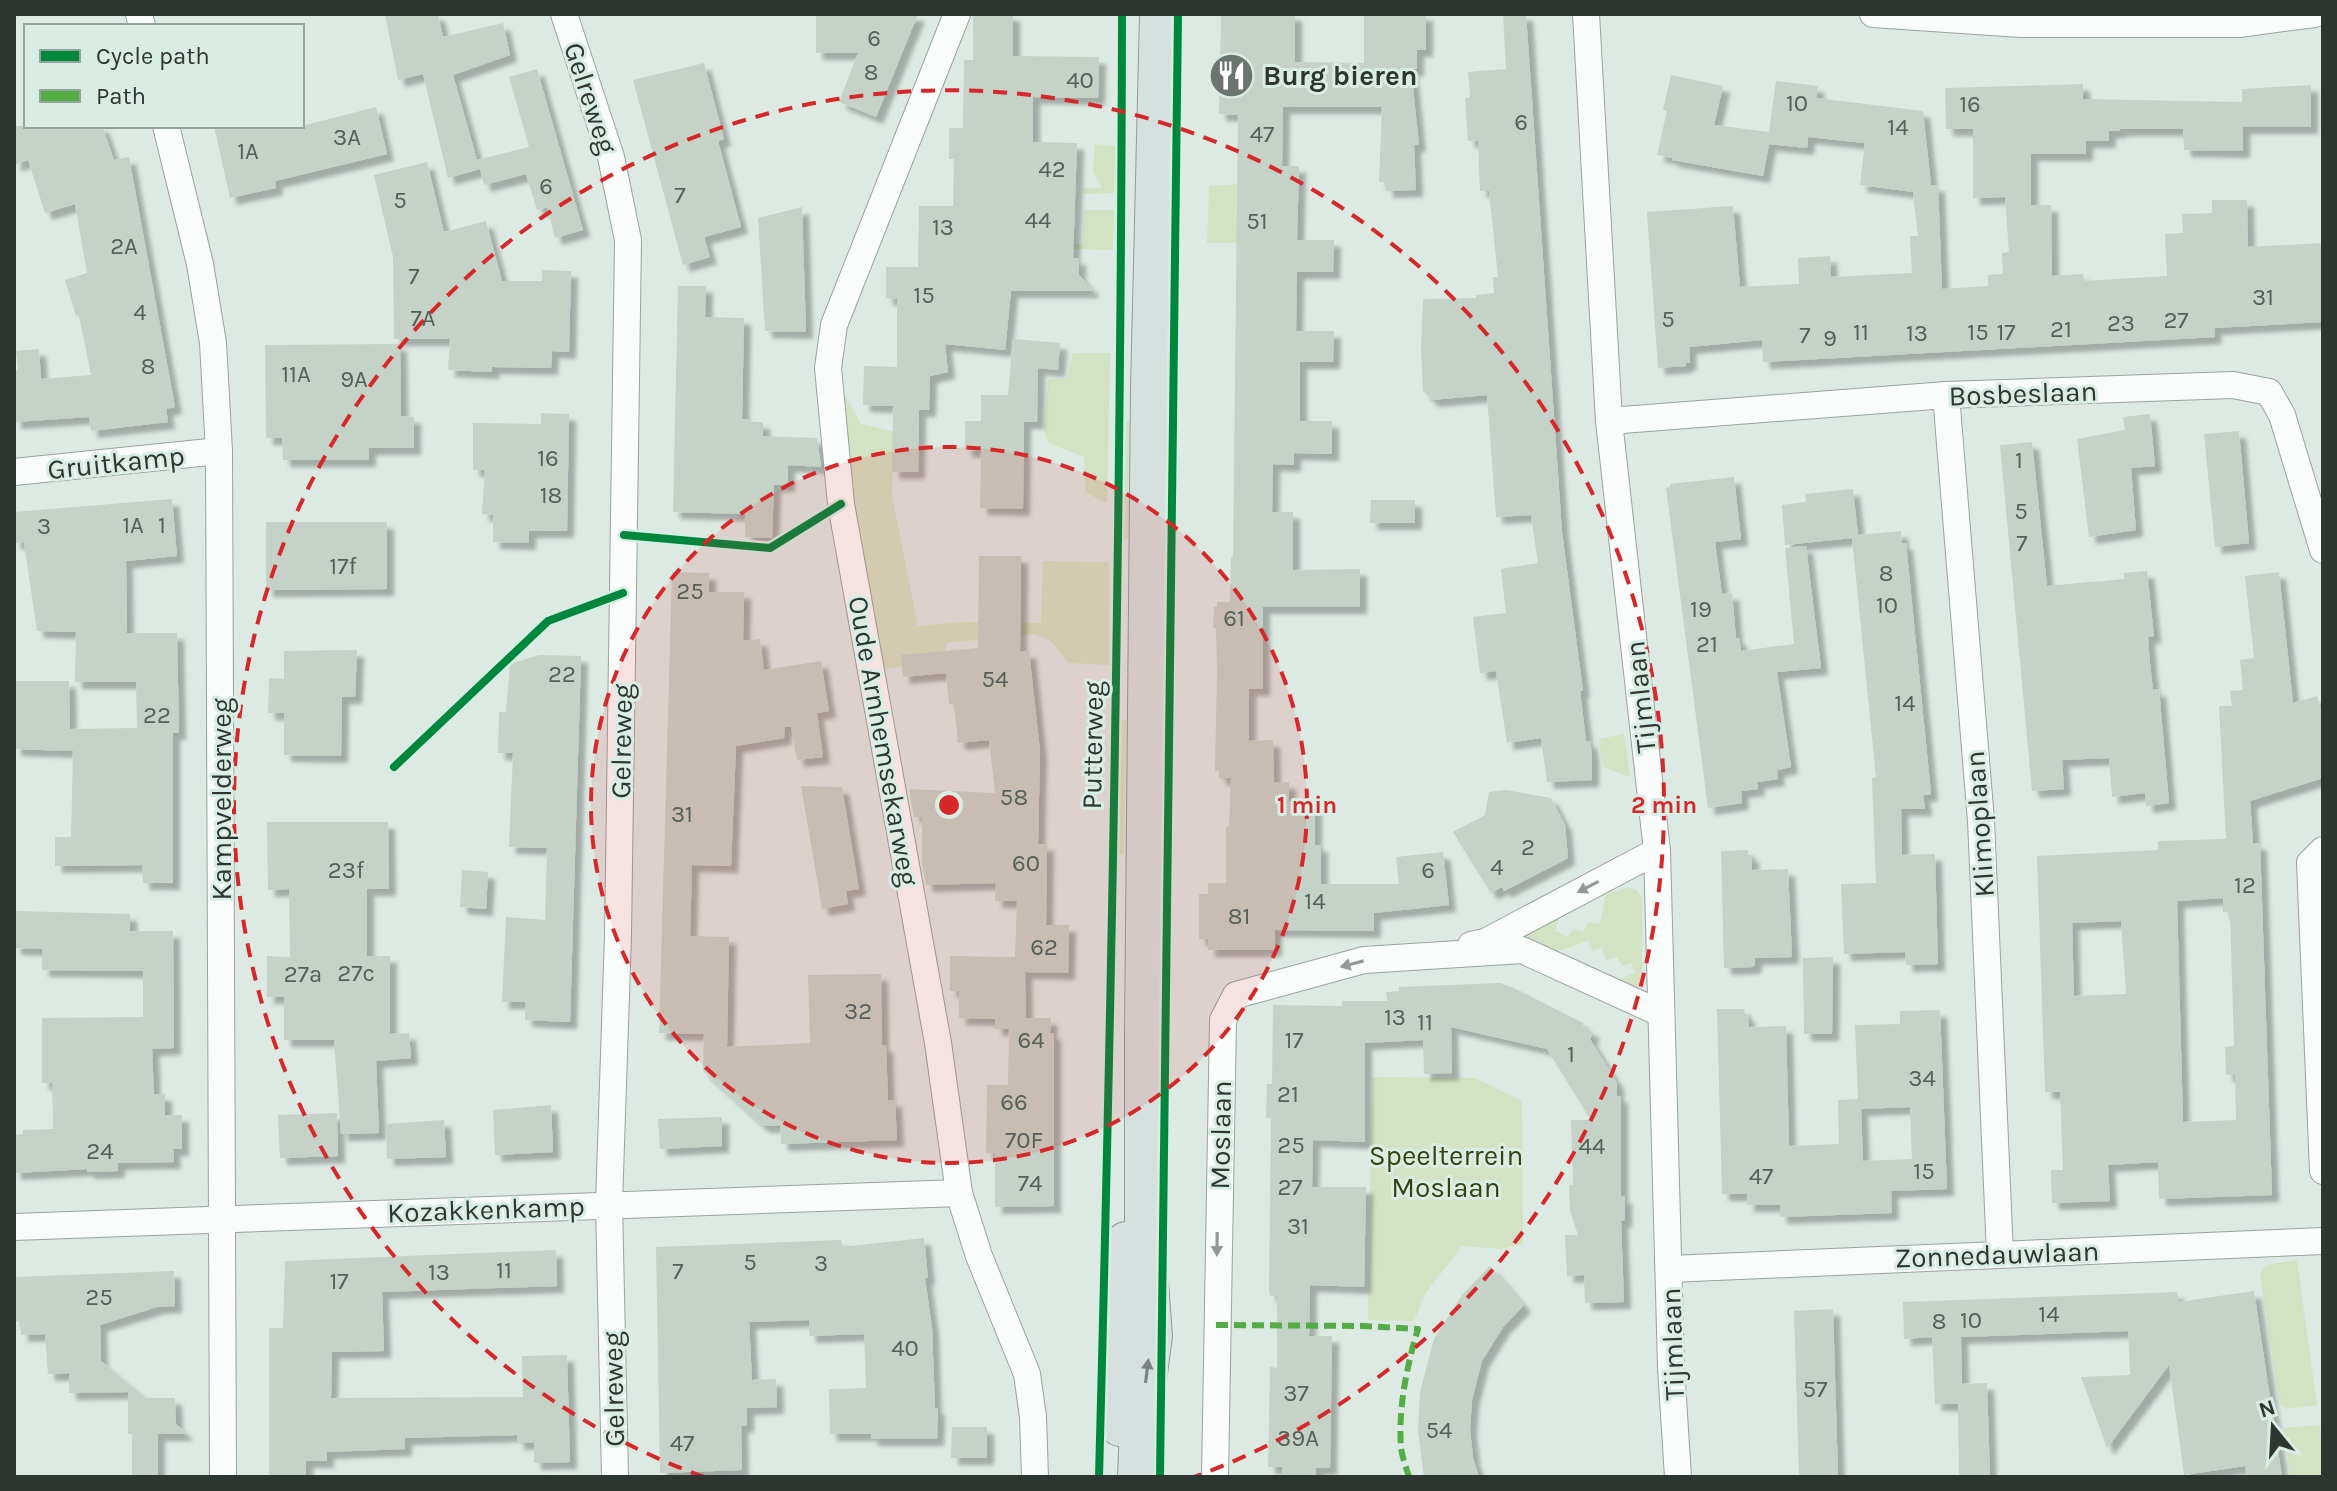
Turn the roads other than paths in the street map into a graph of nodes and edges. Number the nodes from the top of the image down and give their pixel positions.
1 (564, 14) edge
2 (957, 14) edge
3 (1136, 14) edge
4 (1160, 14) edge
5 (1586, 14) edge
6 (1873, 14) edge
7 (2314, 14) edge
8 (166, 128) edge
9 (1946, 395) junction
10 (1609, 421) junction
11 (219, 451) junction
12 (14, 472) edge
13 (2323, 550) edge
14 (2323, 850) edge
15 (1657, 851) junction
16 (1429, 955) junction
17 (1660, 1013) junction
18 (2323, 1171) edge
19 (959, 1193) junction
20 (609, 1204) junction
21 (223, 1220) junction
22 (14, 1227) edge
23 (2323, 1241) edge
24 (2000, 1254) junction
25 (1670, 1269) junction
26 (223, 1477) edge
27 (615, 1477) edge
28 (1035, 1477) edge
29 (1119, 1477) edge
30 (1138, 1477) edge
31 (1215, 1477) edge
32 (1678, 1477) edge

1 - 20 street, Gelreweg
2 - 19 street, Oude Arnhemsekarweg
3 - 29 main road, Putterweg
30 -> 4 main road, Putterweg
5 - 10 street, Tijmlaan
6 - 7 street
8 - 11 street, Kampvelderweg
9 - 10 street, Bosbeslaan
9 - 13 street, Bosbeslaan
9 - 24 street, Klimoplaan
10 - 15 street, Tijmlaan
11 - 12 street, Gruitkamp
11 - 21 street, Kampvelderweg
14 - 18 street
15 -> 16 street, Moslaan
15 - 17 street, Tijmlaan
16 - 17 street, Moslaan
16 -> 31 street, Moslaan
17 - 25 street, Tijmlaan
19 - 20 street, Kozakkenkamp
19 - 28 street, Oude Arnhemsekarweg
20 - 21 street, Kozakkenkamp
20 - 27 street, Gelreweg
21 - 22 street, Kozakkenkamp
21 - 26 street, Kampvelderweg
23 - 24 street, Zonnedauwlaan
24 - 25 street, Zonnedauwlaan
25 - 32 street, Tijmlaan

